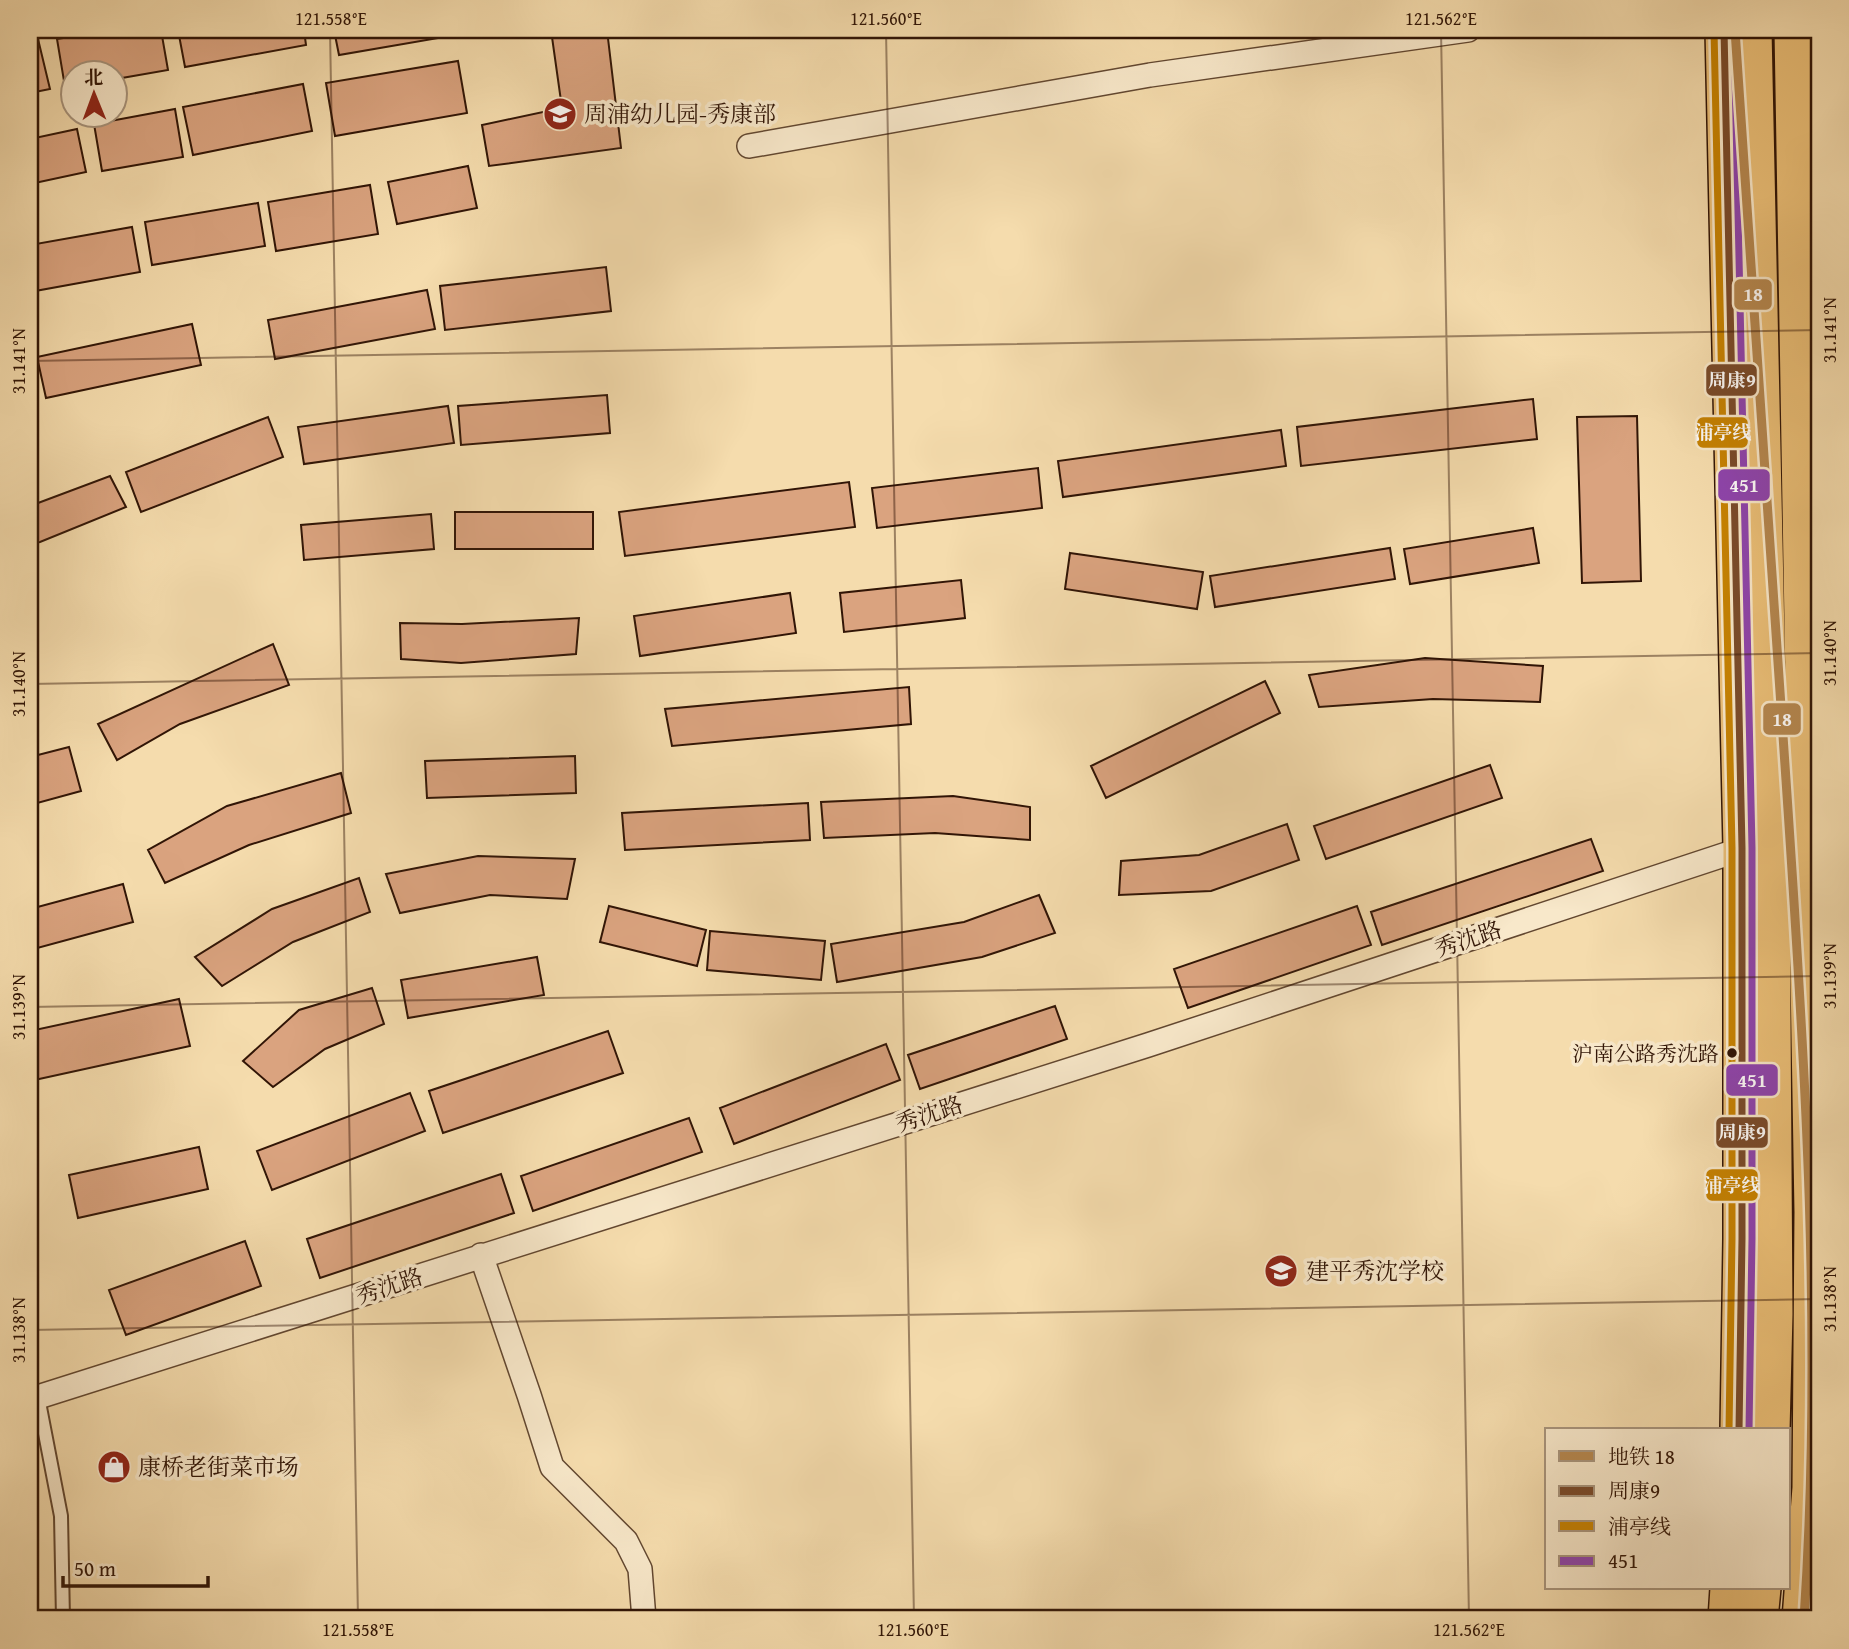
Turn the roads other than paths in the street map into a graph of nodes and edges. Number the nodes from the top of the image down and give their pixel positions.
1 (1468, 30) edge
2 (1724, 30) edge
3 (1753, 30) edge
4 (1793, 30) edge
5 (749, 145) dead end
6 (1819, 831) edge
7 (1742, 849) junction
8 (481, 1256) junction
9 (34, 1398) edge
10 (1739, 1428) edge
11 (1771, 1428) edge
12 (1729, 1590) edge
13 (1762, 1590) edge
14 (64, 1619) edge
15 (644, 1619) edge
16 (1727, 1619) edge
17 (1759, 1619) edge
18 (1801, 1619) edge

1 - 5 street
2 - 7 main road
3 - 11 main road, bridge
4 - 18 main road, bridge
6 - 7 street, 秀沈路
7 - 8 street, 秀沈路
7 - 10 main road
8 - 9 street, 秀沈路
8 - 15 street
9 - 14 lane
12 - 16 main road
13 - 17 main road

